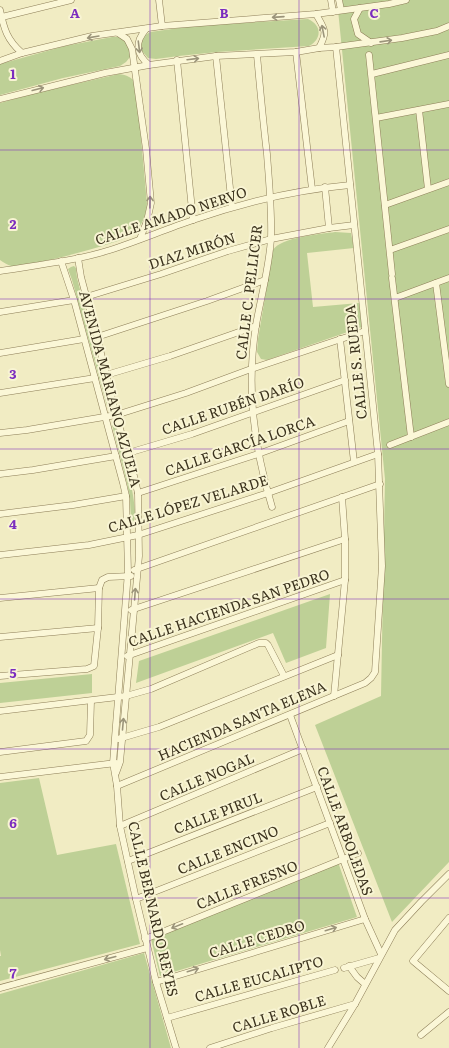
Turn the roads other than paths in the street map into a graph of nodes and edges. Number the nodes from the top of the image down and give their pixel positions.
1 (71, 0) edge
2 (158, 0) edge
3 (331, 0) edge
4 (339, 0) edge
5 (406, 0) edge
6 (360, 8) junction
7 (341, 10) junction
8 (333, 12) junction
9 (1, 14) edge
10 (316, 14) junction
11 (162, 26) junction
12 (449, 26) edge
13 (146, 29) junction
14 (118, 33) junction
15 (371, 43) junction
16 (319, 48) junction
17 (336, 48) junction
18 (296, 52) junction
19 (22, 53) junction
20 (257, 55) junction
21 (369, 55) dead end
22 (449, 55) edge
23 (216, 56) junction
24 (177, 60) junction
25 (0, 61) edge
26 (149, 64) junction
27 (134, 68) junction
28 (372, 74) junction
29 (0, 99) edge
30 (449, 104) edge
31 (419, 110) junction
32 (376, 118) junction
33 (449, 182) edge
34 (350, 185) junction
35 (325, 187) junction
36 (312, 189) junction
37 (428, 189) junction
38 (271, 197) junction
39 (385, 205) junction
40 (232, 207) junction
41 (193, 220) junction
42 (354, 225) junction
43 (329, 228) junction
44 (449, 229) edge
45 (140, 239) junction
46 (271, 239) junction
47 (390, 250) junction
48 (78, 258) junction
49 (62, 261) junction
50 (0, 271) edge
51 (449, 278) edge
52 (265, 280) junction
53 (436, 283) junction
54 (86, 298) junction
55 (395, 298) junction
56 (74, 300) junction
57 (0, 312) edge
58 (449, 323) edge
59 (441, 325) junction
60 (256, 326) junction
61 (365, 331) junction
62 (98, 337) junction
63 (84, 339) junction
64 (340, 339) junction
65 (0, 353) edge
66 (251, 369) junction
67 (448, 372) edge
68 (106, 375) junction
69 (95, 378) junction
70 (345, 380) junction
71 (449, 384) edge
72 (0, 393) edge
73 (252, 412) junction
74 (116, 415) junction
75 (105, 417) junction
76 (349, 421) junction
77 (449, 422) edge
78 (0, 433) edge
79 (411, 437) junction
80 (390, 445) dead end
81 (128, 453) junction
82 (258, 454) junction
83 (378, 454) junction
84 (116, 456) junction
85 (354, 462) junction
86 (0, 474) edge
87 (380, 484) junction
88 (138, 493) junction
89 (268, 493) junction
90 (126, 496) junction
91 (342, 497) junction
92 (272, 507) dead end
93 (0, 514) edge
94 (138, 535) junction
95 (127, 537) junction
96 (344, 539) junction
97 (0, 555) edge
98 (137, 572) junction
99 (128, 574) junction
100 (345, 580) junction
101 (100, 588) junction
102 (0, 598) edge
103 (125, 610) junction
104 (134, 610) junction
105 (98, 628) junction
106 (0, 637) edge
107 (130, 655) junction
108 (338, 655) junction
109 (121, 658) junction
110 (373, 675) joint
111 (0, 676) edge
112 (284, 676) junction
113 (126, 696) junction
114 (334, 696) junction
115 (118, 697) junction
116 (91, 701) junction
117 (0, 711) edge
118 (290, 715) junction
119 (122, 738) junction
120 (115, 740) junction
121 (303, 749) junction
122 (0, 752) edge
123 (116, 763) junction
124 (0, 776) edge
125 (118, 786) junction
126 (317, 787) junction
127 (330, 822) junction
128 (120, 826) junction
129 (358, 853) dead end
130 (343, 859) junction
131 (128, 861) junction
132 (449, 874) edge
133 (136, 899) junction
134 (449, 918) edge
135 (365, 920) junction
136 (145, 939) junction
137 (147, 948) junction
138 (380, 956) junction
139 (335, 970) dead end
140 (156, 982) junction
141 (365, 984) junction
142 (0, 988) edge
143 (449, 991) edge
144 (355, 1004) junction
145 (449, 1012) edge
146 (167, 1018) junction
147 (421, 1035) dead end
148 (331, 1047) edge
149 (176, 1048) edge
150 (210, 1048) edge

1 - 9 street
2 - 11 street
3 - 8 street
4 - 7 street
5 - 6 street
6 - 7 street
6 - 15 street
7 - 8 street
8 - 10 street
9 - 19 street
10 -> 11 street
16 -> 10 street
11 - 13 street
15 -> 12 street
13 - 14 street
13 -> 26 street
14 -> 19 street
14 - 27 street
15 - 17 street
16 - 17 street
16 - 18 street
17 - 34 street, CALLE S. RUEDA
18 - 20 street
18 - 36 street
19 - 25 street
20 - 23 street
20 - 38 street, CALLE C. PELLICER
21 - 28 street
22 - 28 street
24 -> 23 street
23 - 40 street
24 - 26 street
24 - 41 street
26 - 27 street
29 -> 27 street
45 -> 27 street
28 - 32 street
30 - 31 street
31 - 32 street
31 - 37 street
32 - 39 street
33 - 37 street
34 - 35 street, CALLE AMADO NERVO
34 - 42 street, CALLE S. RUEDA
35 - 36 street, CALLE AMADO NERVO
35 - 43 street
36 - 38 street, CALLE AMADO NERVO
37 - 39 street
38 - 40 street, CALLE AMADO NERVO
38 - 46 street, CALLE C. PELLICER
39 - 47 street
40 - 41 street, CALLE AMADO NERVO
41 - 45 street, CALLE AMADO NERVO
42 - 43 street, DIAZ MIRÓN
42 - 61 street, CALLE S. RUEDA
43 - 46 street, DIAZ MIRÓN
44 - 47 street
45 - 48 street, CALLE AMADO NERVO
46 - 52 street, CALLE C. PELLICER
46 - 54 street, DIAZ MIRÓN
47 - 55 street
48 - 49 street, CALLE AMADO NERVO
48 - 54 street, AVENIDA MARIANO AZUELA
49 - 50 street, CALLE AMADO NERVO
49 - 56 street, AVENIDA MARIANO AZUELA
51 - 53 street
52 - 60 street, CALLE C. PELLICER
52 - 62 street
53 - 55 street
53 - 59 street
54 - 62 street, AVENIDA MARIANO AZUELA
55 - 79 street
56 - 57 street
56 - 63 street, AVENIDA MARIANO AZUELA
58 - 59 street
59 - 67 street
60 - 66 street, CALLE C. PELLICER
60 - 68 street
61 - 64 street
61 - 83 street, CALLE S. RUEDA
62 - 68 street, AVENIDA MARIANO AZUELA
63 - 65 street
63 - 69 street, AVENIDA MARIANO AZUELA
64 - 66 street
64 - 70 street
66 - 73 street, CALLE C. PELLICER
66 - 74 street
67 - 71 street
68 - 74 street, AVENIDA MARIANO AZUELA
69 - 72 street
69 - 75 street, AVENIDA MARIANO AZUELA
70 - 73 street, CALLE RUBÉN DARÍO
70 - 76 street
73 - 81 street, CALLE RUBÉN DARÍO
73 - 82 street, CALLE C. PELLICER
74 - 75 street
74 - 81 street, AVENIDA MARIANO AZUELA
75 - 78 street
75 - 84 street, AVENIDA MARIANO AZUELA
76 - 82 street, CALLE GARCÍA LORCA
76 - 85 street
77 - 79 street
79 - 80 street
81 - 88 street, AVENIDA MARIANO AZUELA
82 - 88 street, CALLE GARCÍA LORCA
82 - 89 street, CALLE C. PELLICER
83 - 85 street, CALLE LÓPEZ VELARDE
83 - 87 street, CALLE S. RUEDA
84 - 86 street
84 - 90 street, AVENIDA MARIANO AZUELA
85 - 89 street, CALLE LÓPEZ VELARDE
87 - 91 street
87 - 110 street, CALLE S. RUEDA
88 - 94 street, AVENIDA MARIANO AZUELA
89 - 92 street, CALLE C. PELLICER
89 - 94 street, CALLE LÓPEZ VELARDE
90 - 93 street
90 - 95 street, AVENIDA MARIANO AZUELA
91 - 96 street
91 - 98 street
94 - 95 street, CALLE LÓPEZ VELARDE
94 - 98 street, AVENIDA MARIANO AZUELA
95 - 97 street, CALLE LÓPEZ VELARDE
95 - 99 street, AVENIDA MARIANO AZUELA
96 - 100 street
96 - 104 street
98 - 99 street
104 -> 98 street, CALLE BERNARDO REYES
99 - 101 street
99 - 103 street, CALLE BERNARDO REYES
100 - 107 street, CALLE HACIENDA SAN PEDRO
100 - 108 street
101 - 102 street
101 - 105 street
103 - 104 street
103 - 109 street, CALLE BERNARDO REYES
104 - 107 street, CALLE BERNARDO REYES
105 - 106 street
105 - 111 street
107 - 109 street, CALLE HACIENDA SAN PEDRO
107 - 113 street, CALLE BERNARDO REYES
108 - 112 street
108 - 114 street
109 - 115 street, CALLE BERNARDO REYES
110 - 114 street, HACIENDA SANTA ELENA
112 - 113 street
112 - 119 street
113 - 115 street
119 -> 113 street, CALLE BERNARDO REYES
114 - 118 street, HACIENDA SANTA ELENA
115 - 116 street
115 - 120 street, CALLE BERNARDO REYES
116 - 117 street
116 - 122 street
118 - 121 street, CALLE ARBOLEDAS
118 - 125 street, HACIENDA SANTA ELENA
119 - 120 street
119 - 123 street, CALLE BERNARDO REYES
120 - 123 street, CALLE BERNARDO REYES
121 - 126 street, CALLE ARBOLEDAS
121 - 128 street, CALLE NOGAL
123 - 124 street
123 - 125 street, CALLE BERNARDO REYES
125 - 128 street, CALLE BERNARDO REYES
126 - 127 street, CALLE ARBOLEDAS
126 - 131 street, CALLE PIRUL
127 - 130 street, CALLE ARBOLEDAS
127 - 133 street, CALLE ENCINO
128 - 131 street, CALLE BERNARDO REYES
129 - 130 street, CALLE FRESNO
130 - 135 street, CALLE ARBOLEDAS
130 -> 136 street, CALLE FRESNO
131 - 133 street, CALLE BERNARDO REYES
132 - 138 street
133 - 136 street, CALLE BERNARDO REYES
134 - 143 street
135 - 138 street, CALLE ARBOLEDAS
140 -> 135 street, CALLE CEDRO
136 - 137 street, CALLE BERNARDO REYES
137 - 140 street, CALLE BERNARDO REYES
137 -> 142 street
138 - 141 street
138 - 141 street
139 - 146 street, CALLE EUCALIPTO
140 - 146 street, CALLE BERNARDO REYES
141 - 144 street
144 - 148 street
144 - 150 street, CALLE ROBLE
145 - 147 street
146 - 149 street, CALLE BERNARDO REYES

